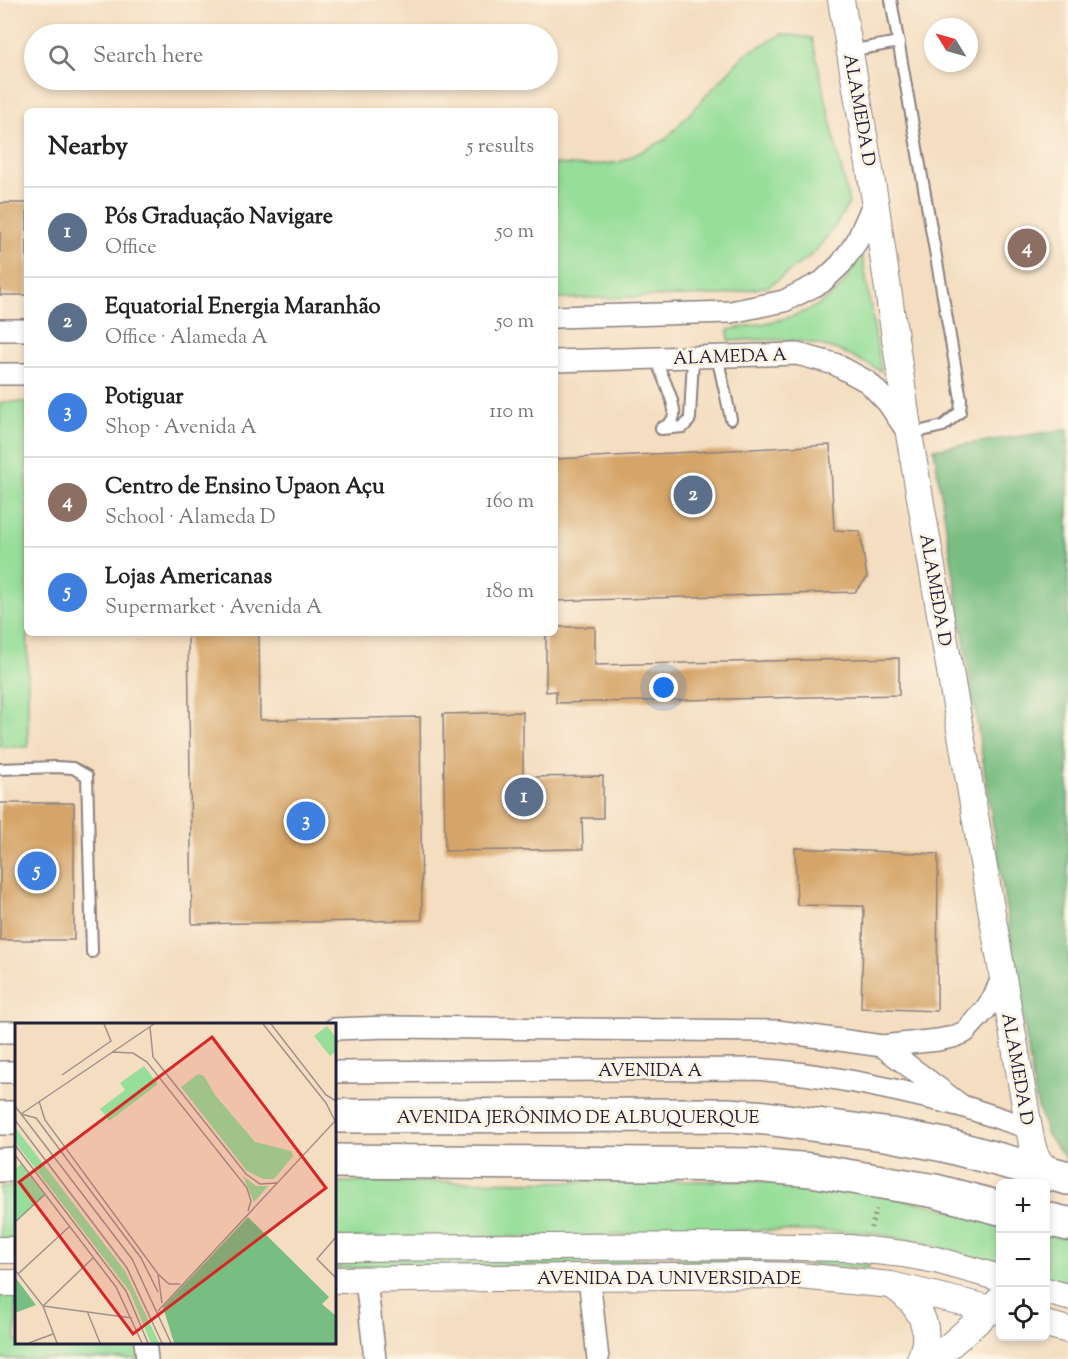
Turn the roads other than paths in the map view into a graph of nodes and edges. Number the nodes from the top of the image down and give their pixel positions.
1 (841, 0) edge
2 (891, 0) edge
3 (899, 42) junction
4 (849, 51) junction
5 (875, 200) junction
6 (558, 316) edge
7 (0, 330) edge
8 (24, 330) edge
9 (717, 356) junction
10 (693, 357) junction
11 (655, 358) junction
12 (558, 361) edge
13 (0, 374) edge
14 (24, 374) edge
15 (731, 420) dead end
16 (909, 434) junction
17 (0, 769) edge
18 (92, 952) dead end
19 (1002, 978) junction
20 (336, 1029) edge
21 (882, 1046) junction
22 (336, 1072) edge
23 (962, 1106) junction
24 (336, 1116) edge
25 (1029, 1128) junction
26 (336, 1161) edge
27 (15, 1164) edge
28 (0, 1165) edge
29 (1059, 1175) edge
30 (996, 1207) edge
31 (1050, 1220) edge
32 (1068, 1224) edge
33 (336, 1248) edge
34 (903, 1254) junction
35 (0, 1277) edge
36 (589, 1277) junction
37 (996, 1277) edge
38 (336, 1280) edge
39 (366, 1280) junction
40 (0, 1283) edge
41 (891, 1285) junction
42 (1050, 1292) edge
43 (1068, 1297) edge
44 (996, 1306) edge
45 (996, 1308) edge
46 (1050, 1325) edge
47 (1068, 1330) edge
48 (146, 1344) edge
49 (147, 1359) edge
50 (375, 1359) edge
51 (598, 1359) edge
52 (920, 1359) edge
53 (934, 1359) edge

1 - 4 street, ALAMEDA D
2 - 3 lane
3 - 4 lane
3 - 16 lane
4 - 5 street, ALAMEDA D
5 - 6 street
5 - 16 street, ALAMEDA D
7 - 8 street
9 - 10 street, ALAMEDA A
9 - 15 lane
9 - 16 street, ALAMEDA A
10 - 11 street, ALAMEDA A
10 - 11 lane
11 - 12 street, ALAMEDA A
13 - 14 street
16 - 19 street, ALAMEDA D
17 - 18 lane
19 - 21 street, AVENIDA A
19 - 25 street, ALAMEDA D
20 - 21 street, AVENIDA A
21 - 23 street, AVENIDA A
22 - 23 street, AVENIDA A
23 - 25 street, AVENIDA A
24 - 29 main road, AVENIDA JERÔNIMO DE ALBUQUERQUE
25 - 29 street, ALAMEDA D
26 - 30 main road
27 - 28 main road
31 - 32 main road
33 - 34 street, AVENIDA DA UNIVERSIDADE
34 - 37 street, AVENIDA DA UNIVERSIDADE
34 - 41 street
35 - 40 street
36 - 39 street, AVENIDA DA UNIVERSIDADE
36 - 41 street, AVENIDA DA UNIVERSIDADE
36 - 51 street
38 - 39 street, AVENIDA DA UNIVERSIDADE
39 - 50 street
41 - 44 street, AVENIDA DA UNIVERSIDADE
41 - 52 street
42 - 43 street
45 - 53 street
46 - 47 street
48 - 49 street

